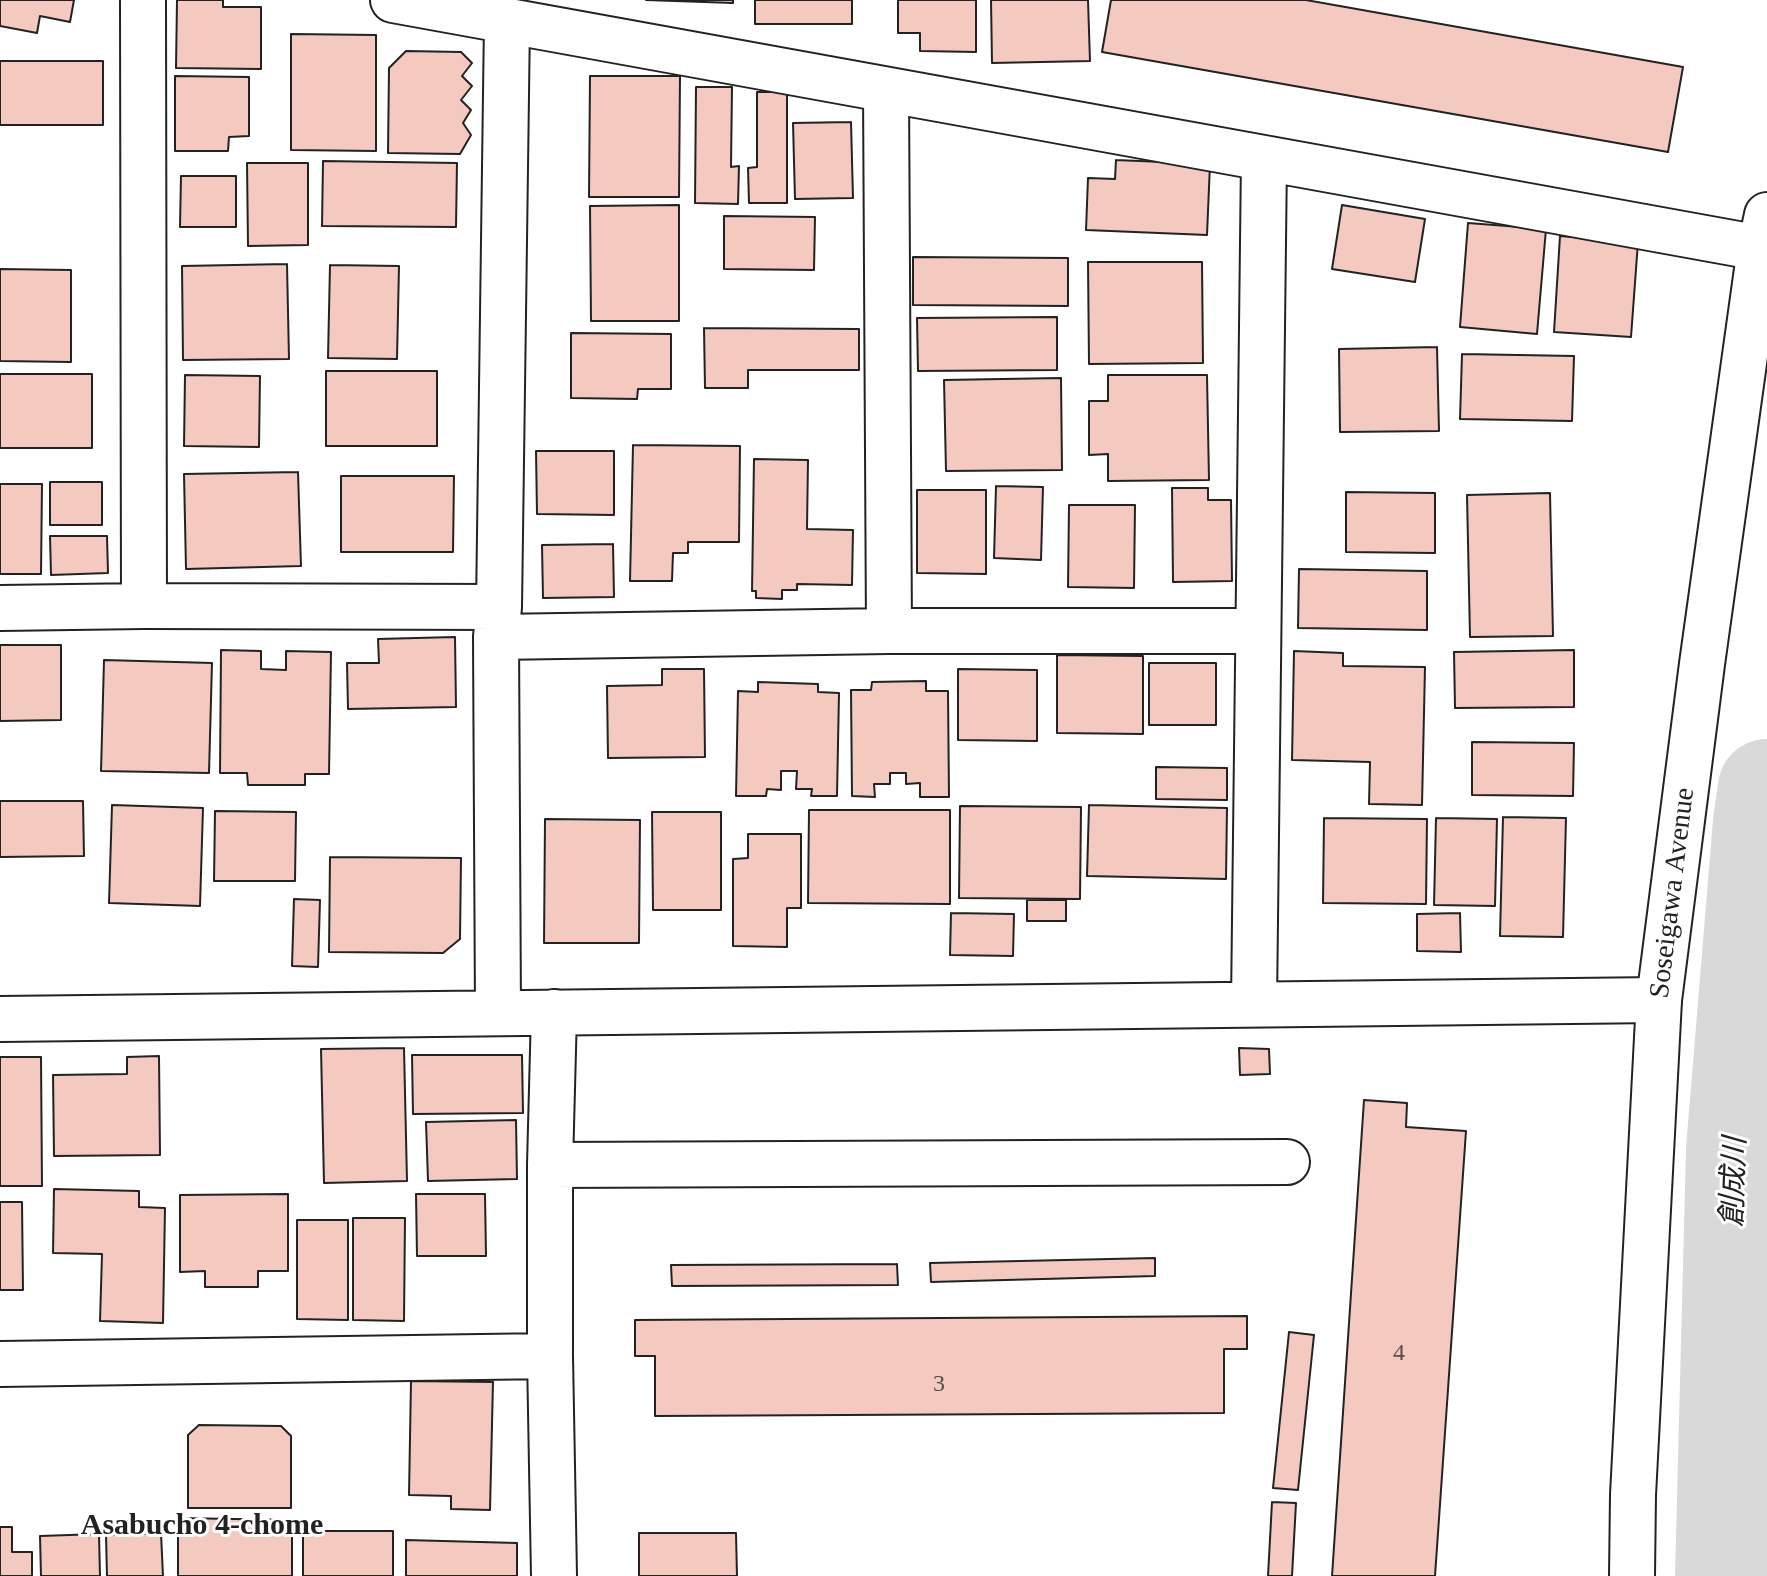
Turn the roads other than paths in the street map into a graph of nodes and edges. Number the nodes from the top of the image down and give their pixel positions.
1 (143, 0) edge
2 (393, 0) edge
3 (507, 21) junction
4 (886, 90) junction
5 (1264, 158) junction
6 (1764, 231) edge
7 (144, 606) junction
8 (0, 608) edge
9 (497, 622) junction
10 (889, 631) junction
11 (1258, 631) junction
12 (1659, 1000) junction
13 (1254, 1004) junction
14 (554, 1012) junction
15 (498, 1013) junction
16 (0, 1019) edge
17 (1287, 1162) dead end
18 (550, 1165) junction
19 (550, 1356) junction
20 (0, 1364) edge
21 (554, 1576) edge
22 (1632, 1576) edge

1 - 7 main road
2 - 3 main road
3 - 4 main road
3 - 9 main road
4 - 5 main road
4 - 10 main road
5 - 6 main road
5 - 11 main road
6 - 12 main road, Soseigawa Avenue
7 - 8 main road
7 - 9 main road
9 - 10 main road
9 - 15 main road
10 - 11 main road
11 - 13 main road
12 - 13 main road
12 - 22 main road, Soseigawa Avenue
13 - 14 main road
14 - 15 main road
14 - 18 main road
15 - 16 main road
17 - 18 main road
18 - 19 main road
19 - 20 main road
19 - 21 main road

